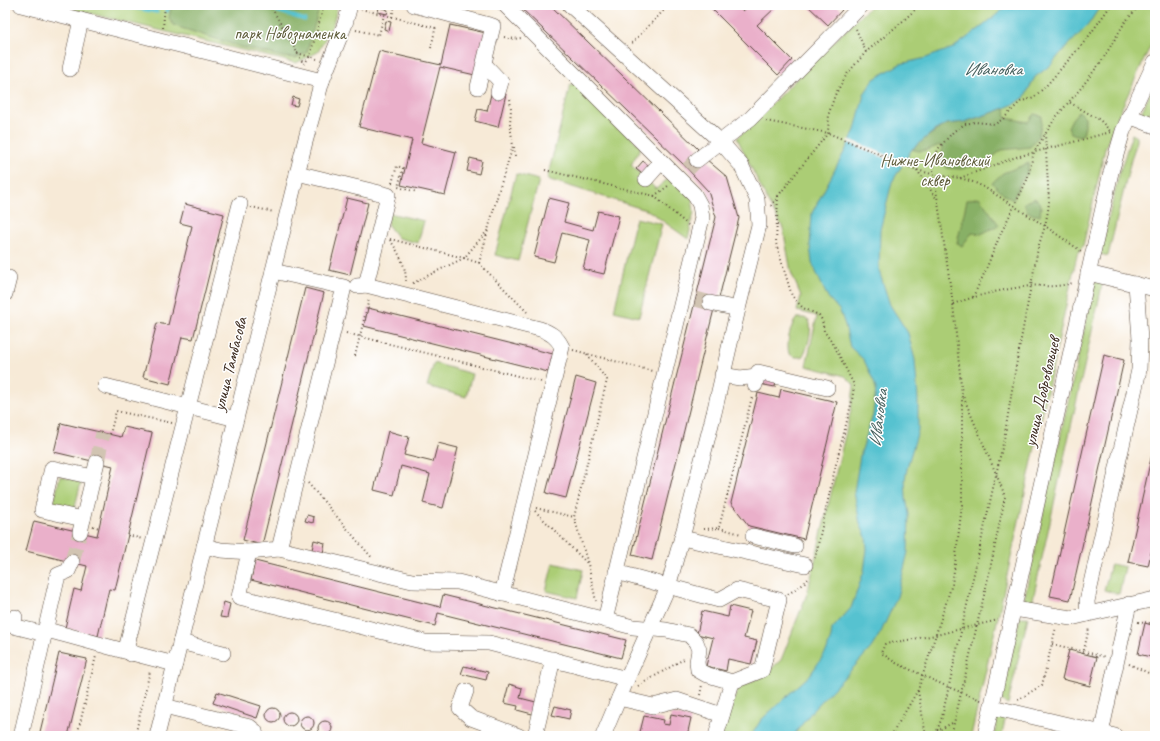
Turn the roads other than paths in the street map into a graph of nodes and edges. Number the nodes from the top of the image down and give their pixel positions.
1 (21, 5) edge
2 (414, 5) edge
3 (504, 5) edge
4 (570, 5) edge
5 (862, 5) edge
6 (354, 7) edge
7 (452, 11) edge
8 (81, 20) junction
9 (1155, 62) edge
10 (484, 64) junction
11 (70, 69) dead end
12 (322, 81) junction
13 (478, 87) dead end
14 (500, 87) road end
15 (1129, 116) junction
16 (1155, 126) edge
17 (720, 141) junction
18 (661, 162) junction
19 (688, 169) junction
20 (297, 174) junction
21 (646, 179) dead end
22 (240, 204) dead end
23 (273, 271) junction
24 (9, 278) dead end
25 (1082, 278) junction
26 (1136, 284) junction
27 (370, 286) junction
28 (344, 287) junction
29 (1155, 289) edge
30 (5, 294) edge
31 (696, 299) junction
32 (738, 309) junction
33 (722, 375) junction
34 (105, 386) dead end
35 (827, 388) dead end
36 (187, 407) junction
37 (236, 419) junction
38 (96, 462) tunnel mouth
39 (93, 477) junction
40 (753, 536) road end
41 (682, 538) junction
42 (204, 546) junction
43 (795, 546) dead end
44 (279, 549) junction
45 (248, 552) junction
46 (72, 562) tunnel mouth
47 (810, 566) road end
48 (616, 572) junction
49 (668, 587) junction
50 (502, 594) junction
51 (1155, 599) edge
52 (1129, 604) junction
53 (1014, 609) junction
54 (16, 617) dead end
55 (602, 619) junction
56 (1089, 621) junction
57 (649, 628) junction
58 (45, 634) junction
59 (180, 642) junction
60 (223, 653) dead end
61 (131, 654) junction
62 (554, 659) junction
63 (175, 664) junction
64 (627, 679) junction
65 (732, 682) junction
66 (466, 691) dead end
67 (619, 698) junction
68 (987, 704) junction
69 (164, 706) junction
70 (722, 715) junction
71 (1108, 734) edge
72 (606, 735) edge
73 (21, 736) edge
74 (157, 736) edge
75 (256, 736) edge
76 (519, 736) edge
77 (534, 736) edge
78 (716, 736) edge
79 (985, 736) edge

1 - 8 street
2 - 7 street
3 - 18 street
4 - 17 street
5 - 17 street
6 - 12 street, улица Тамбасова
7 - 10 street
8 - 11 street
8 - 12 street
9 - 15 street, улица Добровольцев
10 - 13 street
10 - 14 street
12 - 20 street, улица Тамбасова
15 - 16 street
15 - 25 street, улица Добровольцев
17 - 19 street
17 - 32 street
18 - 19 street
18 - 21 street
19 - 31 street
20 - 23 street, улица Тамбасова
20 - 27 street
22 - 36 street
23 - 28 street
23 - 37 street, улица Тамбасова
24 - 30 street
25 - 26 street
25 - 53 street, улица Добровольцев
26 - 29 street
26 - 56 street
27 - 28 street
27 - 50 street
28 - 44 street
31 - 32 street
31 - 48 street
32 - 33 street
33 - 35 street
33 - 41 street
34 - 36 street
36 - 37 street
36 - 61 street
37 - 42 street, улица Тамбасова
38 - 39 street
39 - 39 street
40 - 43 street
41 - 47 street
41 - 49 street
42 - 45 street
42 - 59 street, улица Тамбасова
44 - 45 street
44 - 50 street
45 - 62 street
46 - 58 street
48 - 49 street
48 - 55 street
49 - 57 street
49 - 65 street
50 - 55 street
51 - 52 street
52 - 56 street
52 - 71 street
53 - 56 street
53 - 68 street, улица Добровольцев
54 - 58 street
55 - 57 street
57 - 64 street
57 - 65 street
58 - 61 street
58 - 73 street
59 - 60 street
59 - 63 street, улица Тамбасова
61 - 63 street
62 - 64 street
62 - 77 street
63 - 69 street, улица Тамбасова
64 - 67 street
65 - 70 street
66 - 76 street
67 - 70 street
67 - 72 street
68 - 71 street
68 - 79 street, улица Добровольцев
69 - 74 street, улица Тамбасова
69 - 75 street
70 - 78 street

